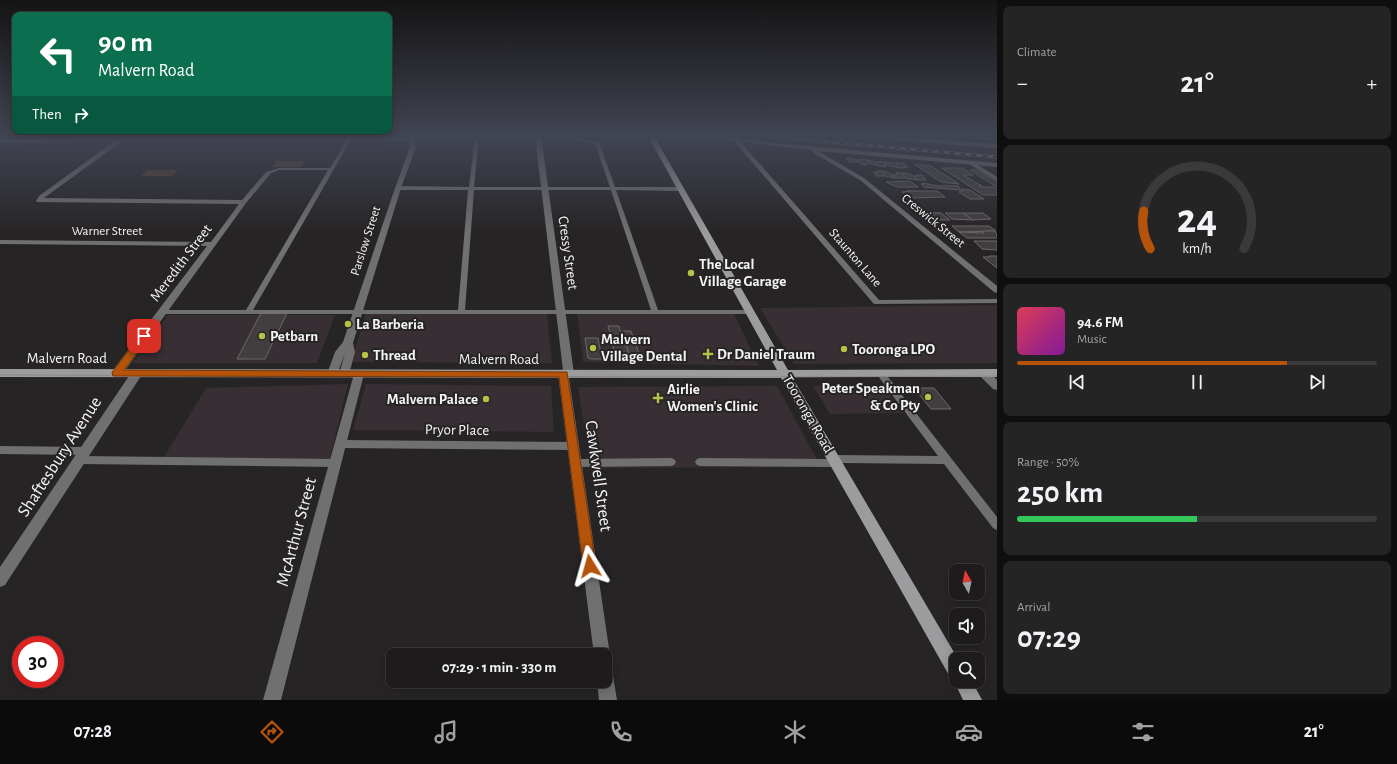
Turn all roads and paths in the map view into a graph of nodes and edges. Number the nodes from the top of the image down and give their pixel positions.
1 (80, 169) edge
2 (332, 169) joint
3 (405, 169) edge
4 (473, 169) edge
5 (542, 169) edge
6 (606, 169) edge
7 (669, 169) edge
8 (761, 169) edge
9 (844, 169) edge
10 (981, 169) edge
11 (269, 172) joint
12 (997, 178) edge
13 (398, 188) junction
14 (471, 188) junction
15 (545, 189) junction
16 (613, 189) junction
17 (680, 189) junction
18 (243, 203) junction
19 (0, 242) edge
20 (213, 244) junction
21 (997, 290) edge
22 (997, 301) edge
23 (162, 312) junction
24 (248, 312) junction
25 (358, 312) junction
26 (461, 312) junction
27 (561, 312) junction
28 (656, 312) junction
29 (750, 312) junction
30 (348, 343) junction
31 (0, 372) edge
32 (117, 373) junction
33 (137, 373) junction
34 (984, 373) junction
35 (997, 373) edge
36 (332, 374) junction
37 (344, 374) junction
38 (359, 374) junction
39 (566, 374) junction
40 (785, 374) junction
41 (881, 374) junction
42 (997, 386) edge
43 (340, 444) junction
44 (573, 446) junction
45 (0, 450) edge
46 (83, 456) junction
47 (946, 460) junction
48 (835, 461) junction
49 (671, 462) dead end
50 (700, 462) dead end
51 (335, 463) junction
52 (575, 463) junction
53 (997, 525) edge
54 (0, 580) edge
55 (601, 648) edge
56 (949, 659) edge
57 (606, 688) edge
58 (966, 688) edge
59 (272, 700) edge
60 (608, 700) edge
61 (973, 700) edge

1 - 18 street
2 - 11 lane
2 - 24 lane
3 - 13 street, Parslow Street
4 - 14 lane
5 - 15 street, Cressy Street
6 - 16 lane
7 - 17 main road, Tooronga Road
8 - 22 lane, Staunton Lane
9 - 21 street, Creswick Street
10 - 12 lane
11 - 18 street, Meredith Street
13 - 14 lane
13 - 25 street, Parslow Street
14 - 15 lane
14 - 26 lane
15 - 16 lane
15 - 27 street, Cressy Street
16 - 17 lane
16 - 28 lane
17 - 29 main road, Tooronga Road
18 - 20 street, Meredith Street
19 - 20 street, Warner Street
20 - 23 street, Meredith Street
23 - 24 lane
23 - 32 street, Meredith Street
24 - 25 lane
25 - 26 lane
25 - 30 street, Parslow Street
26 - 27 lane
27 - 28 lane
27 - 39 street, Cressy Street
28 - 29 lane
29 - 40 main road, Tooronga Road
30 - 36 street, Parslow Street
30 - 37 street, Parslow Street
31 - 32 main road, Malvern Road
32 - 33 main road, Malvern Road
33 - 36 main road, Malvern Road
33 - 46 street, Shaftesbury Avenue
34 - 35 main road, Malvern Road
34 - 41 main road, Malvern Road
34 - 42 street
36 - 37 main road, Malvern Road
37 - 38 main road, Malvern Road
38 - 39 main road, Malvern Road
38 - 43 street, McArthur Street
39 - 40 main road, Malvern Road
39 - 44 street, Cawkwell Street
40 - 41 main road, Malvern Road
40 - 48 main road, Tooronga Road
41 - 47 lane
43 - 44 lane, Pryor Place
43 - 51 street, McArthur Street
44 - 52 street, Cawkwell Street
45 - 46 lane
46 - 51 lane
46 - 54 street, Shaftesbury Avenue
47 - 48 lane
47 - 53 lane
48 - 50 lane
48 - 56 main road, Tooronga Road
49 - 52 lane
51 - 59 street, McArthur Street
52 - 55 street, Cawkwell Street
57 - 60 street
58 - 61 main road

